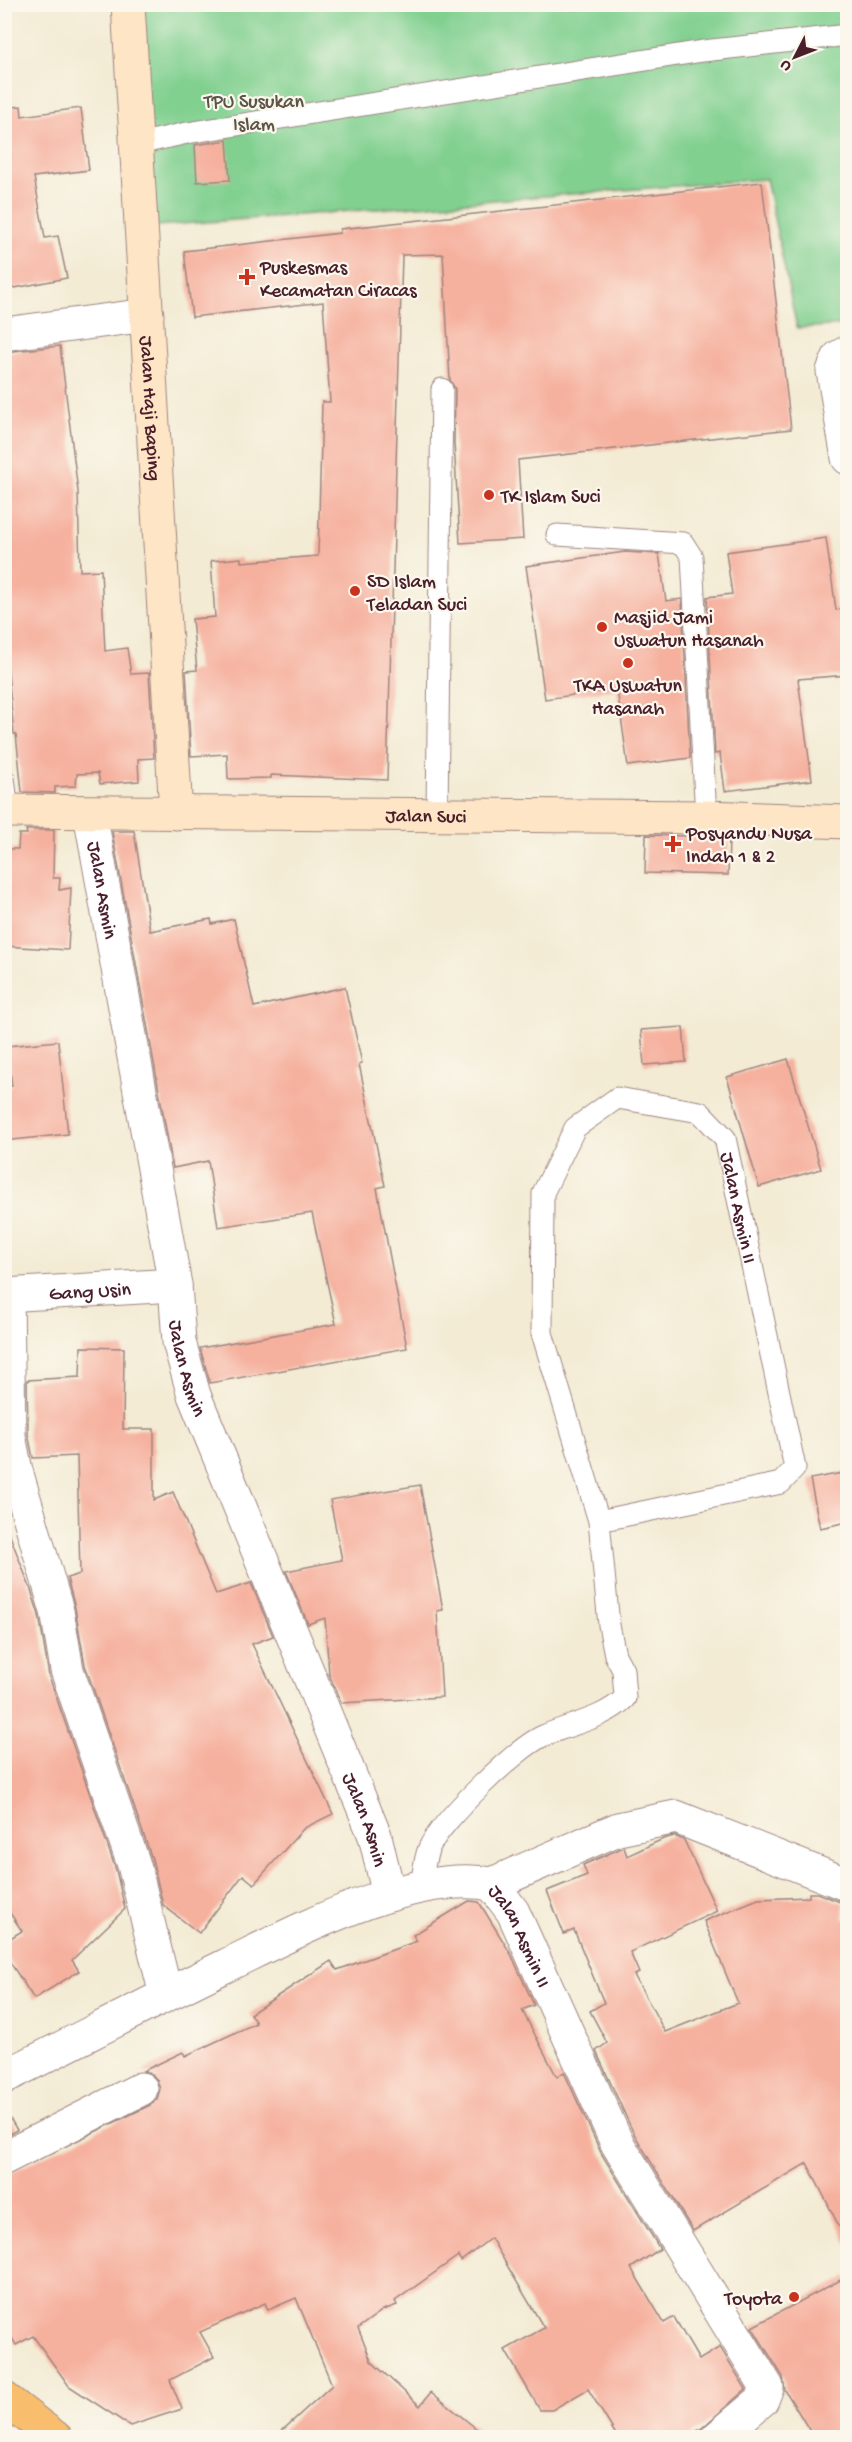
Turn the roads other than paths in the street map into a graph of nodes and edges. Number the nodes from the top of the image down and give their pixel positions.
1 (128, 4) edge
2 (848, 35) edge
3 (138, 144) junction
4 (147, 315) junction
5 (4, 334) edge
6 (848, 352) edge
7 (442, 389) dead end
8 (848, 458) edge
9 (557, 535) dead end
10 (4, 779) edge
11 (6, 811) edge
12 (90, 813) junction
13 (176, 813) junction
14 (436, 815) junction
15 (706, 817) junction
16 (848, 822) edge
17 (175, 1285) junction
18 (6, 1295) edge
19 (599, 1521) junction
20 (492, 1884) junction
21 (848, 1885) edge
22 (421, 1888) junction
23 (389, 1895) junction
24 (166, 1995) junction
25 (4, 2077) edge
26 (141, 2089) dead end
27 (4, 2158) edge
28 (4, 2398) edge
29 (56, 2438) edge
30 (717, 2438) edge

1 - 3 street, Jalan Haji Baping
2 - 3 lane
3 - 4 street, Jalan Haji Baping
4 - 5 street
4 - 13 street, Jalan Haji Baping
6 - 8 street
7 - 14 lane
9 - 15 lane
10 - 11 lane
11 - 12 street, Jalan Suci
12 - 13 street, Jalan Suci
12 - 17 street, Jalan Asmin
13 - 14 street, Jalan Suci
14 - 15 street, Jalan Suci
15 - 16 street, Jalan Suci
17 - 18 street, Gang Usin
17 - 23 street, Jalan Asmin
18 - 24 street
19 - 19 lane, Jalan Asmin II
19 - 22 lane
20 - 21 street
20 - 22 street, Jalan Asmin II
20 - 30 street, Jalan Asmin II
22 - 23 street, Jalan Asmin II
23 - 24 street, Jalan Asmin II
24 - 25 street, Jalan Asmin II
26 - 27 street
28 - 29 main road

